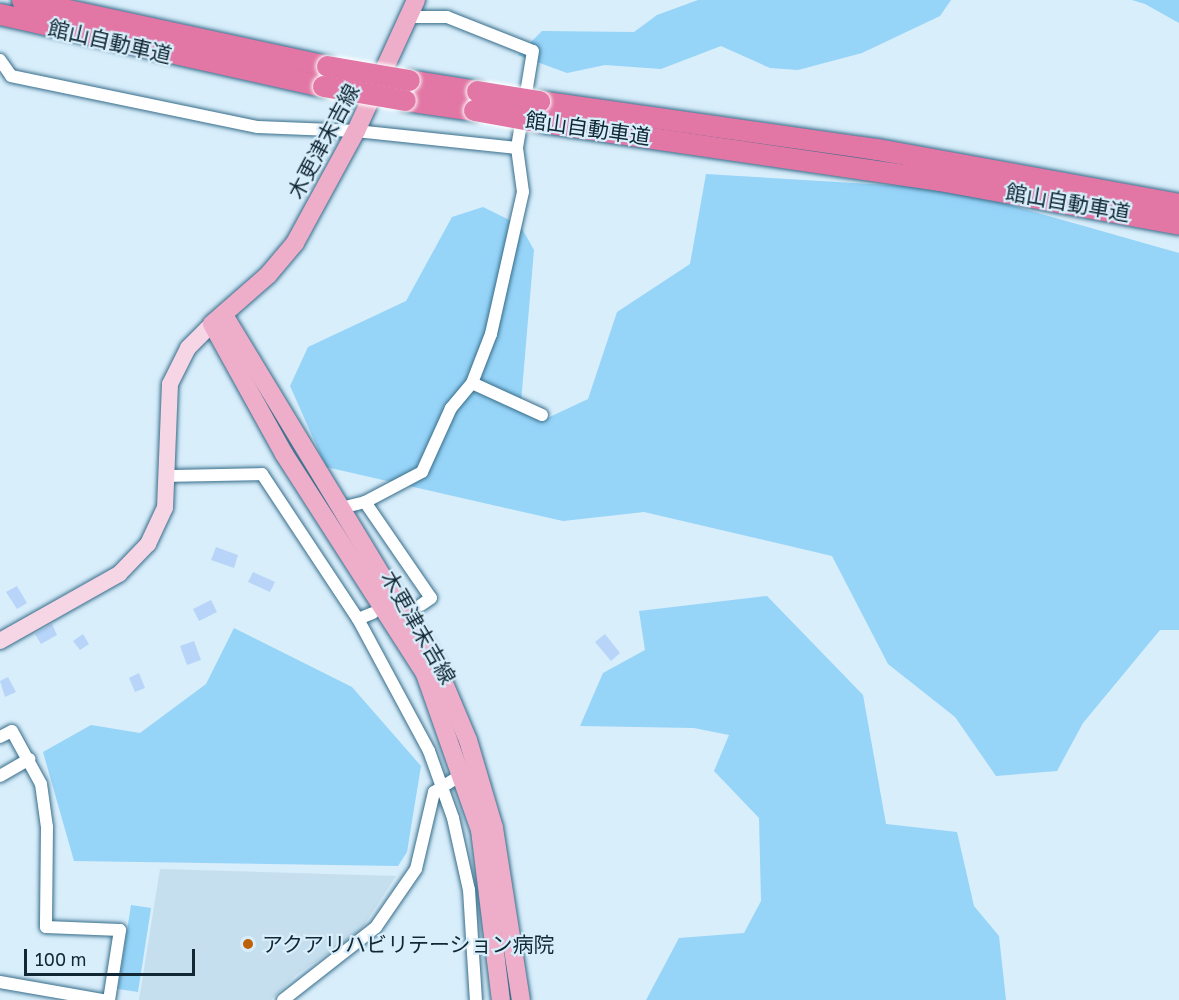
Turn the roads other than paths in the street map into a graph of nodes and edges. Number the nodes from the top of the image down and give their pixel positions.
1 (416, 0) edge
2 (17, 9) edge
3 (408, 17) junction
4 (0, 60) edge
5 (537, 111) junction
6 (356, 131) junction
7 (517, 148) junction
8 (1179, 204) edge
9 (1179, 224) edge
10 (218, 320) junction
11 (472, 383) junction
12 (542, 415) dead end
13 (168, 476) junction
14 (364, 502) junction
15 (341, 508) junction
16 (421, 604) dead end
17 (373, 613) dead end
18 (358, 619) junction
19 (0, 641) edge
20 (0, 737) edge
21 (30, 759) junction
22 (464, 773) junction
23 (0, 776) edge
24 (442, 784) junction
25 (0, 982) edge
26 (46, 996) edge
27 (103, 1000) edge
28 (109, 1000) edge
29 (283, 1000) edge
30 (476, 1000) edge
31 (501, 1000) edge
32 (521, 1000) edge

1 - 3 main road, 木更津末吉線
2 - 5 highway, 館山自動車道, bridge
3 - 6 main road, 木更津末吉線
3 - 7 street
4 - 6 street
5 - 8 highway, 館山自動車道
5 - 9 highway, 館山自動車道
6 - 7 street
6 - 10 main road, 木更津末吉線
7 - 11 street
10 - 13 street
10 - 15 main road, 木更津末吉線
10 - 22 main road, 木更津末吉線
11 - 12 street
11 - 14 street
13 - 18 street
13 - 19 street
14 - 15 street
14 - 16 street
15 - 32 main road, 木更津末吉線
17 - 18 street
18 - 24 street
20 - 21 street
21 - 23 street
21 - 28 street
22 - 24 street
22 - 31 main road, 木更津末吉線
24 - 29 street
24 - 30 street
25 - 26 street
26 - 27 street

